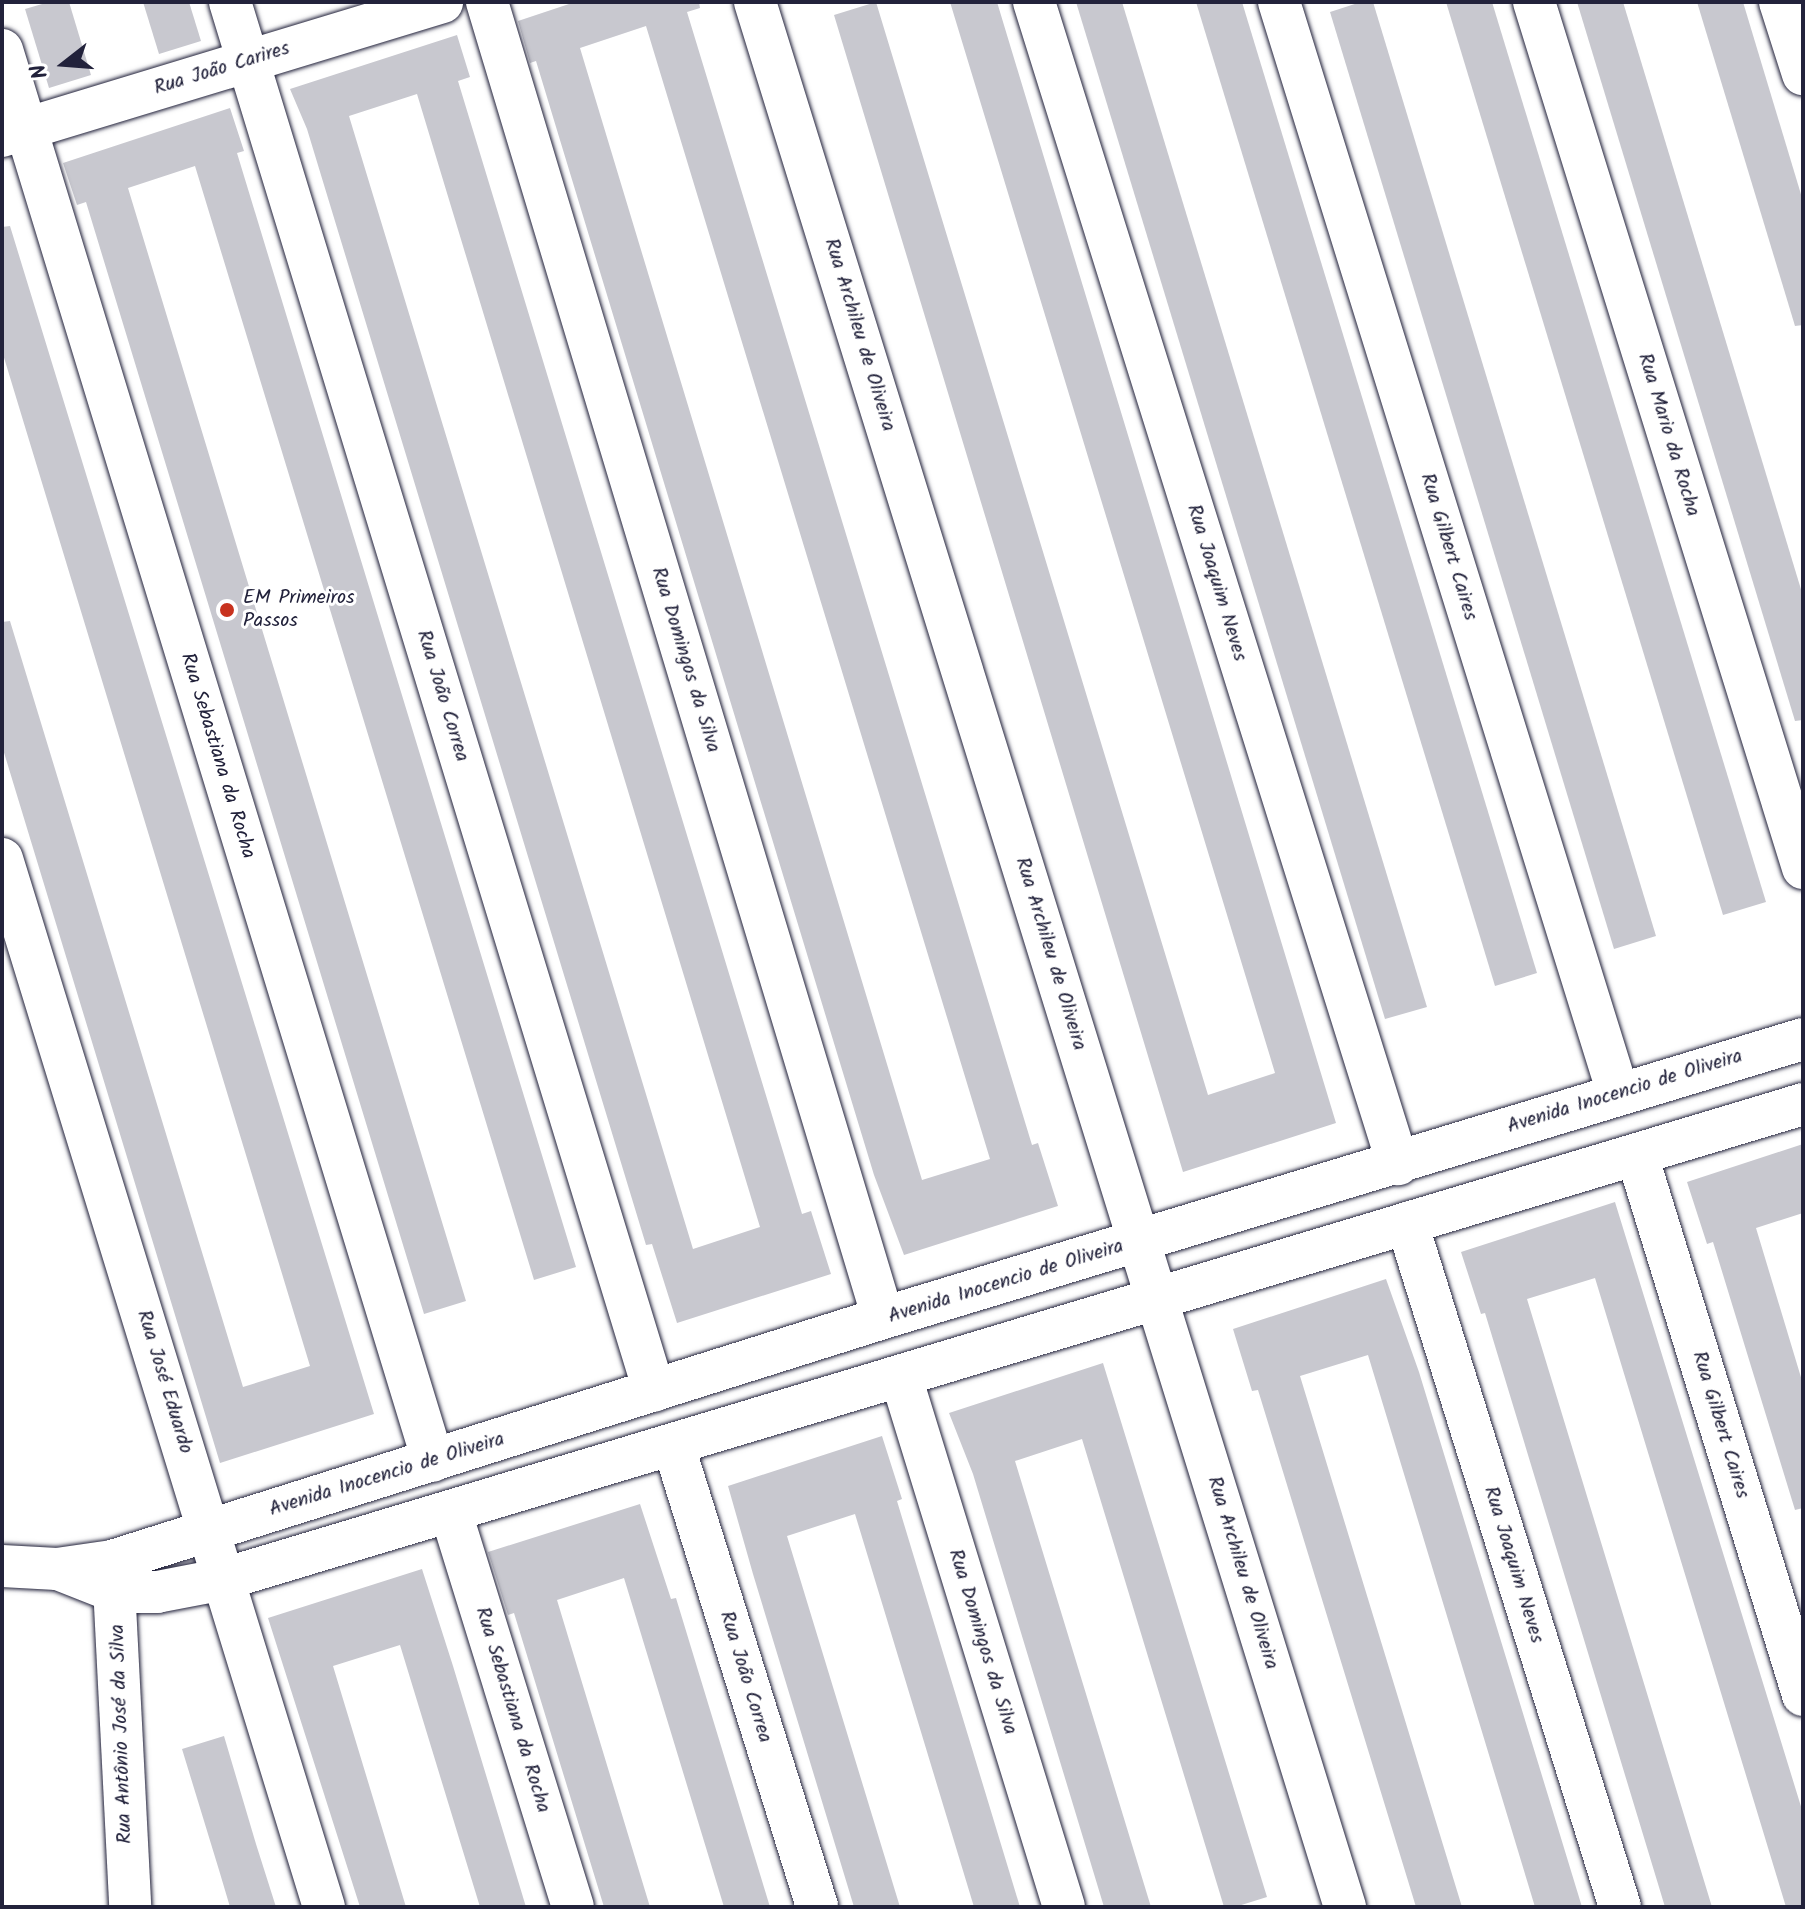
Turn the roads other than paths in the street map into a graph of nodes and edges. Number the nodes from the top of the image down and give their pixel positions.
1 (230, 2) edge
2 (442, 2) edge
3 (487, 2) edge
4 (755, 2) edge
5 (1034, 2) edge
6 (1279, 2) edge
7 (1534, 2) edge
8 (1780, 2) edge
9 (2, 50) edge
10 (248, 61) junction
11 (1803, 74) edge
12 (14, 133) edge
13 (2, 859) edge
14 (1803, 868) edge
15 (1803, 1039) edge
16 (1618, 1093) junction
17 (1803, 1104) edge
18 (1637, 1155) junction
19 (1398, 1164) junction
20 (1407, 1223) junction
21 (1140, 1242) junction
22 (1157, 1301) junction
23 (883, 1318) junction
24 (901, 1377) junction
25 (654, 1391) junction
26 (674, 1447) junction
27 (433, 1461) junction
28 (451, 1513) junction
29 (209, 1529) junction
30 (2, 1566) edge
31 (114, 1577) junction
32 (224, 1579) junction
33 (1803, 1695) edge
34 (130, 1907) edge
35 (324, 1907) edge
36 (573, 1907) edge
37 (817, 1907) edge
38 (1064, 1907) edge
39 (1345, 1907) edge
40 (1620, 1907) edge

1 - 10 street, Rua João Correa
2 - 10 street, Rua João Carires
3 - 23 street, Rua Domingos da Silva
4 - 21 street, Rua Archileu de Oliveira
5 - 19 street, Rua Joaquim Neves
6 - 16 street, Rua Gilbert Caires
7 - 14 street, Rua Mario da Rocha
8 - 11 street
9 - 12 street, Rua Sebastiana da Rocha
10 - 12 street, Rua João Carires
10 - 25 street, Rua João Correa
12 - 27 street, Rua Sebastiana da Rocha
13 - 29 street, Rua José Eduardo
15 - 16 street, Avenida Inocencio de Oliveira
16 - 19 street, Avenida Inocencio de Oliveira
17 - 18 street
18 - 20 street
18 - 33 street, Rua Gilbert Caires
19 - 21 street, Avenida Inocencio de Oliveira
20 - 22 street
20 - 40 street, Rua Joaquim Neves
21 - 22 street, Rua Archileu de Oliveira
21 - 23 street, Avenida Inocencio de Oliveira
22 - 24 street
22 - 39 street, Rua Archileu de Oliveira
23 - 25 street, Avenida Inocencio de Oliveira
24 - 26 street
24 - 38 street, Rua Domingos da Silva
25 - 27 street, Avenida Inocencio de Oliveira
26 - 28 street
26 - 37 street, Rua João Correa
27 - 29 street, Avenida Inocencio de Oliveira
28 - 32 street
28 - 36 street, Rua Sebastiana da Rocha
29 - 31 street, Avenida Inocencio de Oliveira
29 - 32 street, Rua José Eduardo
30 - 31 street
31 - 32 street
31 - 34 street, Rua Antônio José da Silva
32 - 35 street, Rua José Eduardo

